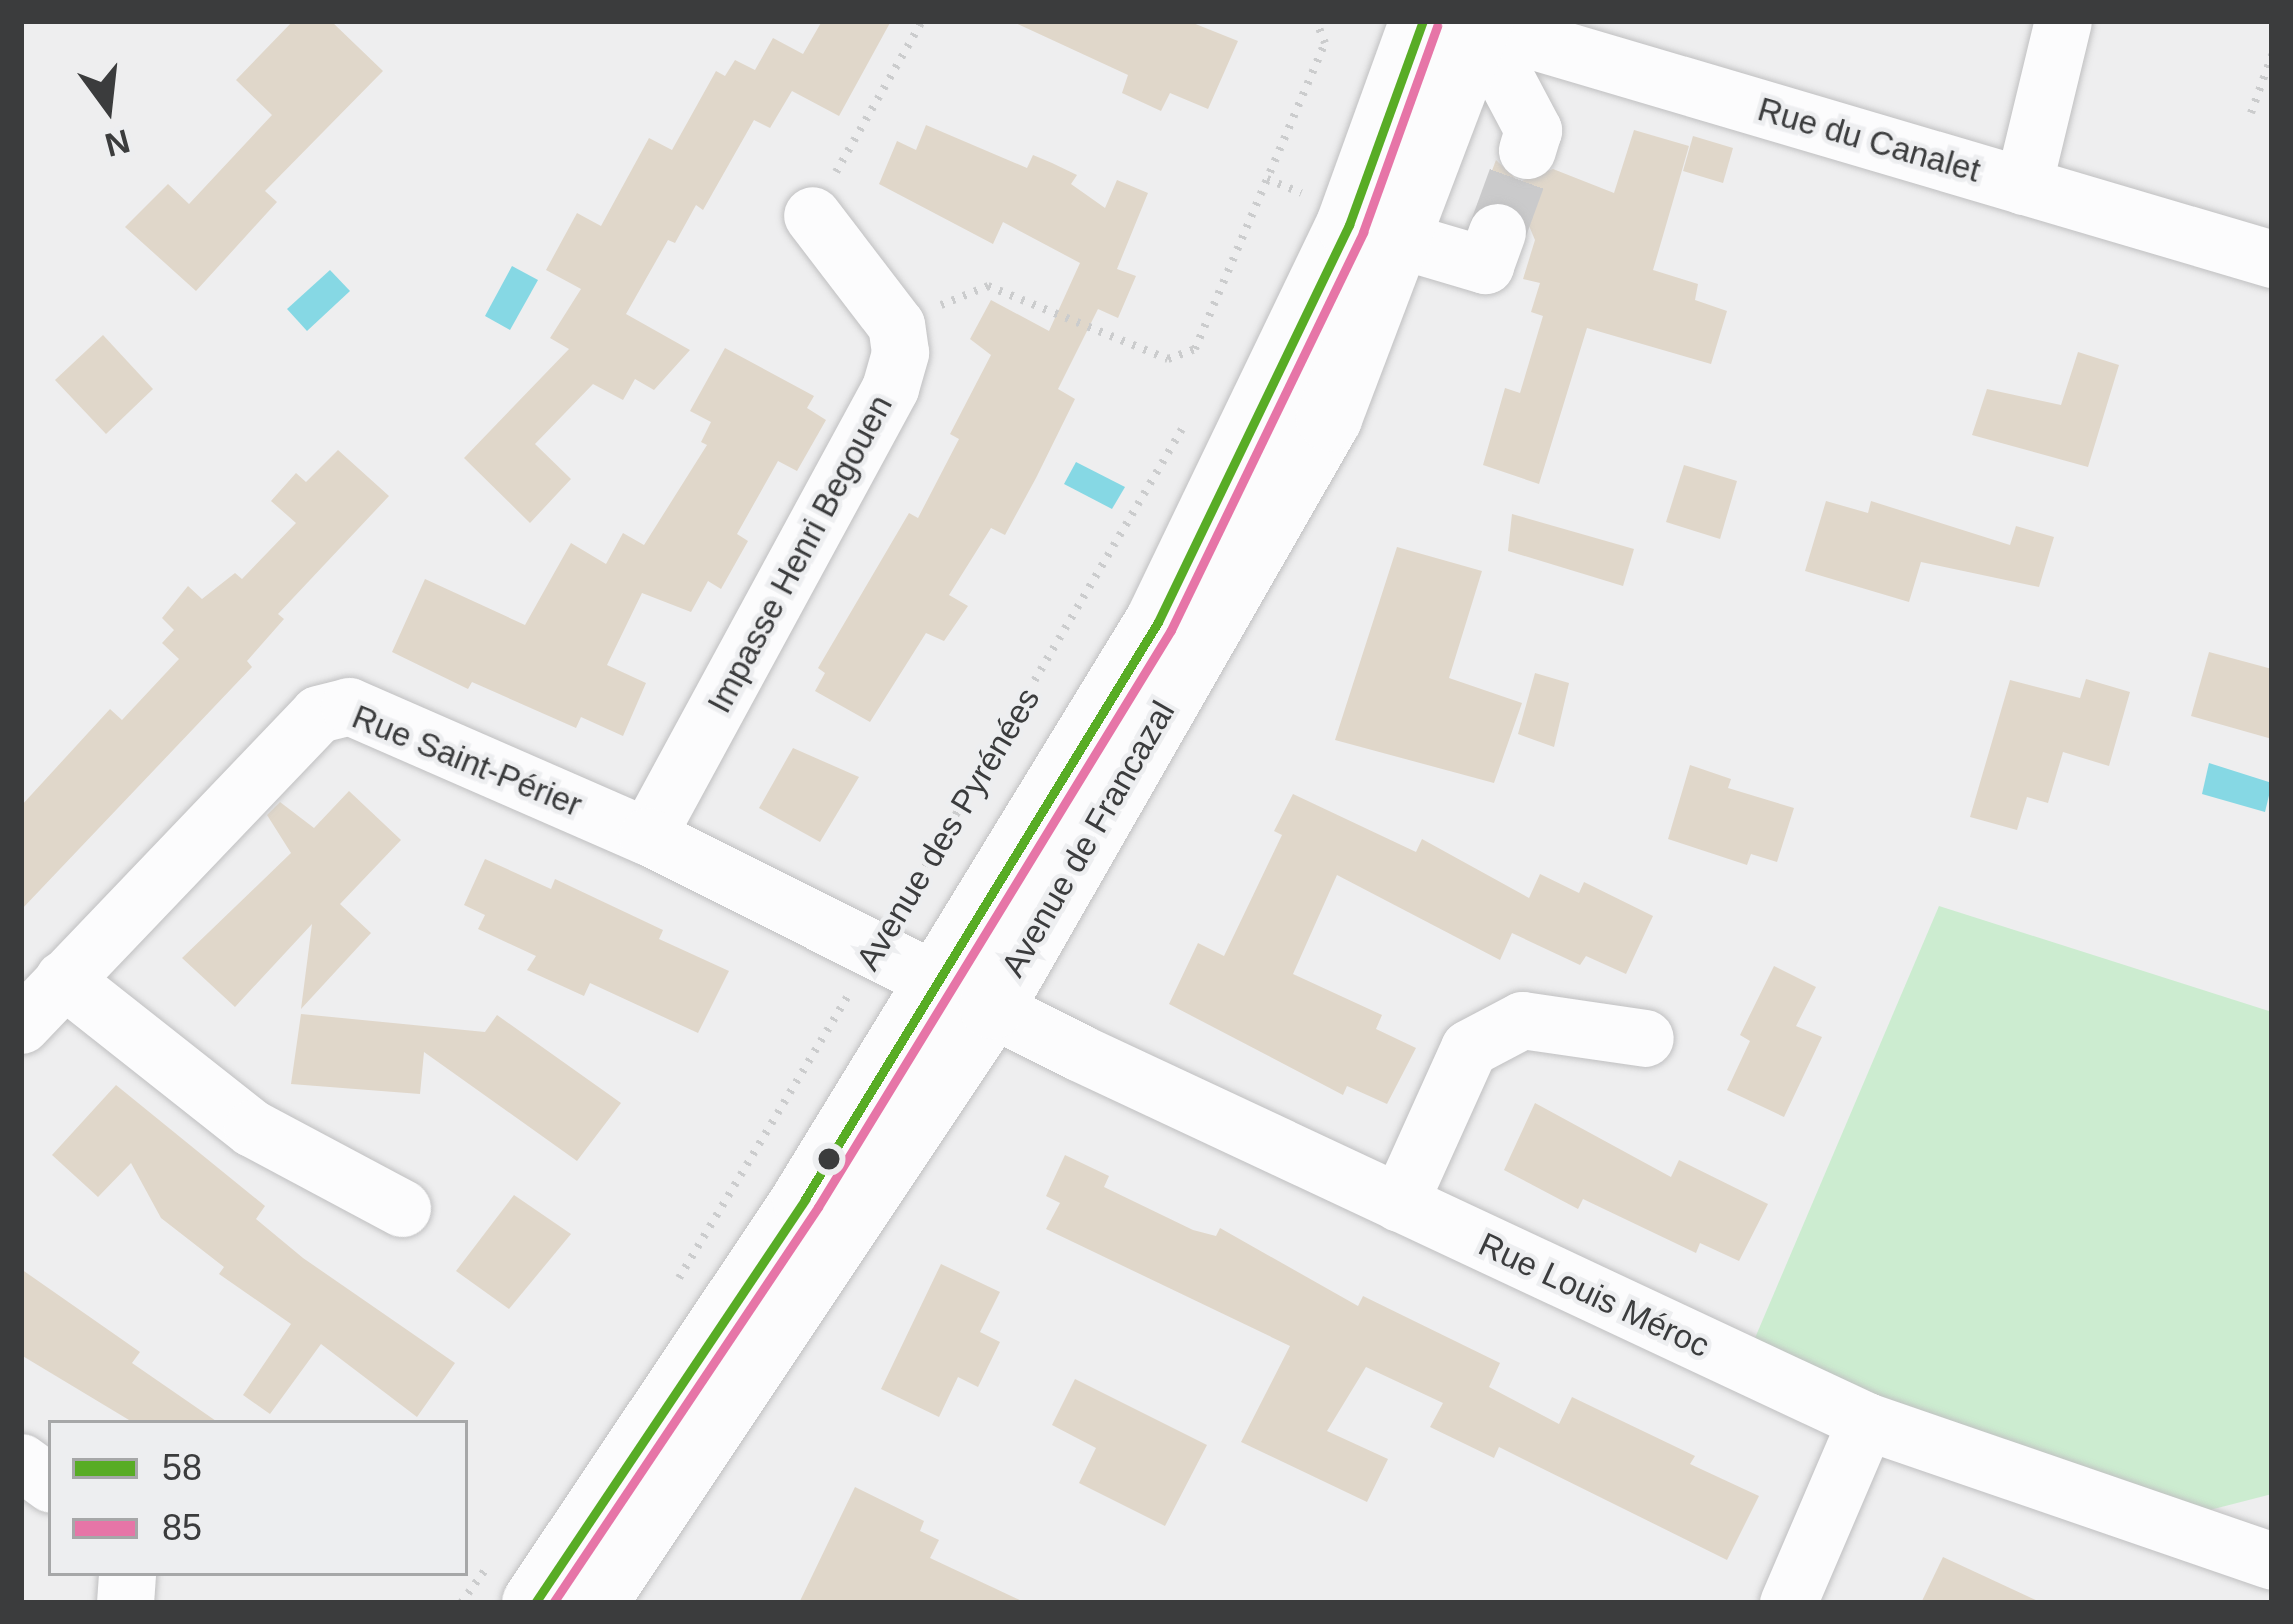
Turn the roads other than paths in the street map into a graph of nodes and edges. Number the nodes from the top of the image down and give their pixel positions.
1 (2062, 21) edge
2 (1462, 22) edge
3 (1527, 150) tunnel mouth
4 (2023, 186) junction
5 (812, 215) road end
6 (1335, 219) junction
7 (1497, 232) tunnel mouth
8 (2272, 259) edge
9 (647, 836) junction
10 (63, 979) junction
11 (964, 995) junction
12 (21, 1025) edge
13 (1645, 1038) dead end
14 (1399, 1203) junction
15 (402, 1208) dead end
16 (1866, 1421) junction
17 (21, 1462) edge
18 (48, 1482) edge
19 (2269, 1554) edge
20 (512, 1584) edge
21 (595, 1603) edge
22 (1788, 1603) edge

1 - 4 street
2 - 3 street
2 - 4 street, Rue du Canalet
2 - 6 main road, Avenue de Francazal
4 - 8 street, Rue du Canalet
5 - 9 street, Impasse Henri Begouen
6 - 7 street
6 - 11 main road, Avenue de Francazal
9 - 10 street, Rue Saint-Périer
9 - 11 street, Rue Saint-Périer
10 - 12 street, Rue Saint-Périer
10 - 15 street
11 - 14 street, Rue Louis Méroc
11 - 20 main road, Avenue de Francazal
11 - 21 main road, Avenue de Francazal
13 - 14 street
14 - 16 street, Rue Louis Méroc
16 - 19 street, Rue Louis Méroc
16 - 22 street
17 - 18 street

